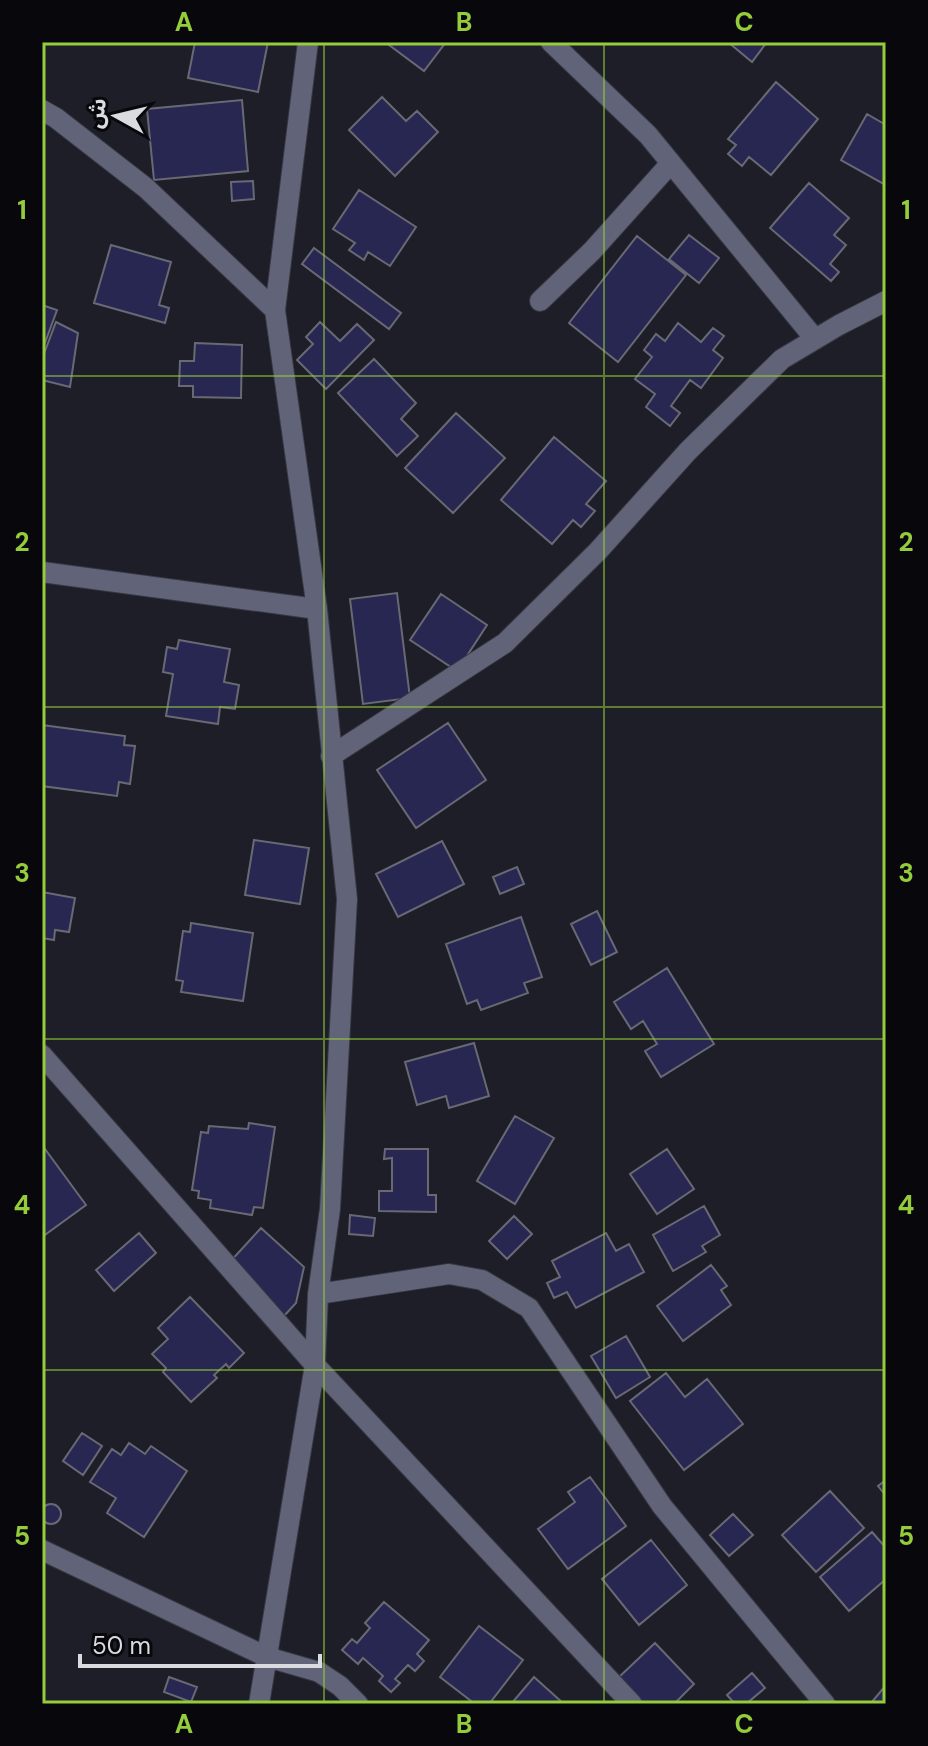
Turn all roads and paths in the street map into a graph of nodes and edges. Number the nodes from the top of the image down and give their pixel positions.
1 (308, 42) edge
2 (551, 42) edge
3 (42, 110) edge
4 (671, 163) junction
5 (540, 301) dead end
6 (886, 301) edge
7 (275, 310) junction
8 (815, 339) junction
9 (42, 572) edge
10 (317, 609) junction
11 (331, 756) junction
12 (42, 1055) edge
13 (318, 1294) junction
14 (315, 1365) junction
15 (42, 1550) edge
16 (267, 1657) junction
17 (259, 1704) edge
18 (358, 1704) edge
19 (632, 1704) edge
20 (825, 1704) edge

1 - 7 street
2 - 4 street
3 - 7 street
4 - 5 street
4 - 8 street
6 - 8 street
7 - 10 street
8 - 11 street
9 - 10 street
10 - 11 street
11 - 13 street
12 - 14 street
13 - 14 street
13 - 20 street
14 - 16 street
14 - 19 street
15 - 16 street
16 - 17 street
16 - 18 street

